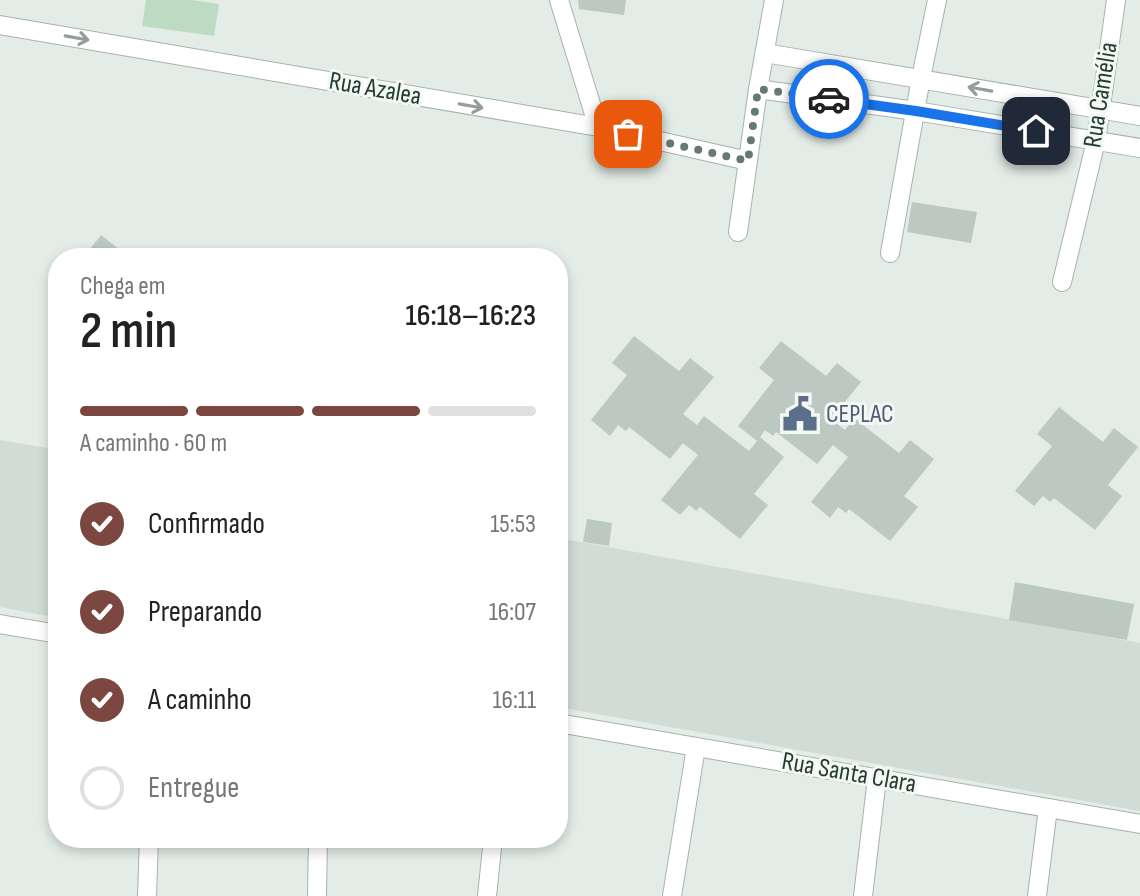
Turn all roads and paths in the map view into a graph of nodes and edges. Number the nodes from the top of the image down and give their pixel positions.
1 (559, 0) edge
2 (772, 0) edge
3 (937, 0) edge
4 (1116, 0) edge
5 (0, 25) edge
6 (765, 53) junction
7 (921, 78) junction
8 (758, 89) junction
9 (1101, 110) junction
10 (916, 111) junction
11 (1140, 116) edge
12 (598, 127) junction
13 (1096, 141) junction
14 (1140, 148) edge
15 (748, 161) junction
16 (738, 232) dead end
17 (890, 253) dead end
18 (1062, 282) dead end
19 (0, 624) edge
20 (48, 632) edge
21 (568, 725) edge
22 (696, 747) junction
23 (877, 778) junction
24 (1048, 808) junction
25 (1140, 824) edge
26 (149, 848) edge
27 (318, 848) edge
28 (492, 848) edge
29 (147, 896) edge
30 (317, 896) edge
31 (487, 896) edge
32 (672, 896) edge
33 (863, 896) edge
34 (1037, 896) edge

1 - 12 street
2 - 6 street
3 - 7 street
4 - 9 street, Rua Camélia
5 -> 12 street, Rua Azalea
6 - 7 street
6 - 8 street
9 -> 7 street
7 - 10 street
8 - 10 street
8 - 15 street
9 - 11 street
9 - 13 street, Rua Camélia
10 - 13 street
10 - 17 street
12 - 15 street, Rua Azalea
13 - 14 street
13 - 18 street, Rua Camélia
15 - 16 street
19 - 20 street
21 - 22 street, Rua Santa Clara
22 - 23 street, Rua Santa Clara
22 - 32 street
23 - 24 street, Rua Santa Clara
23 - 33 street
24 - 25 street, Rua Santa Clara
24 - 34 street
26 - 29 street
27 - 30 street
28 - 31 street

